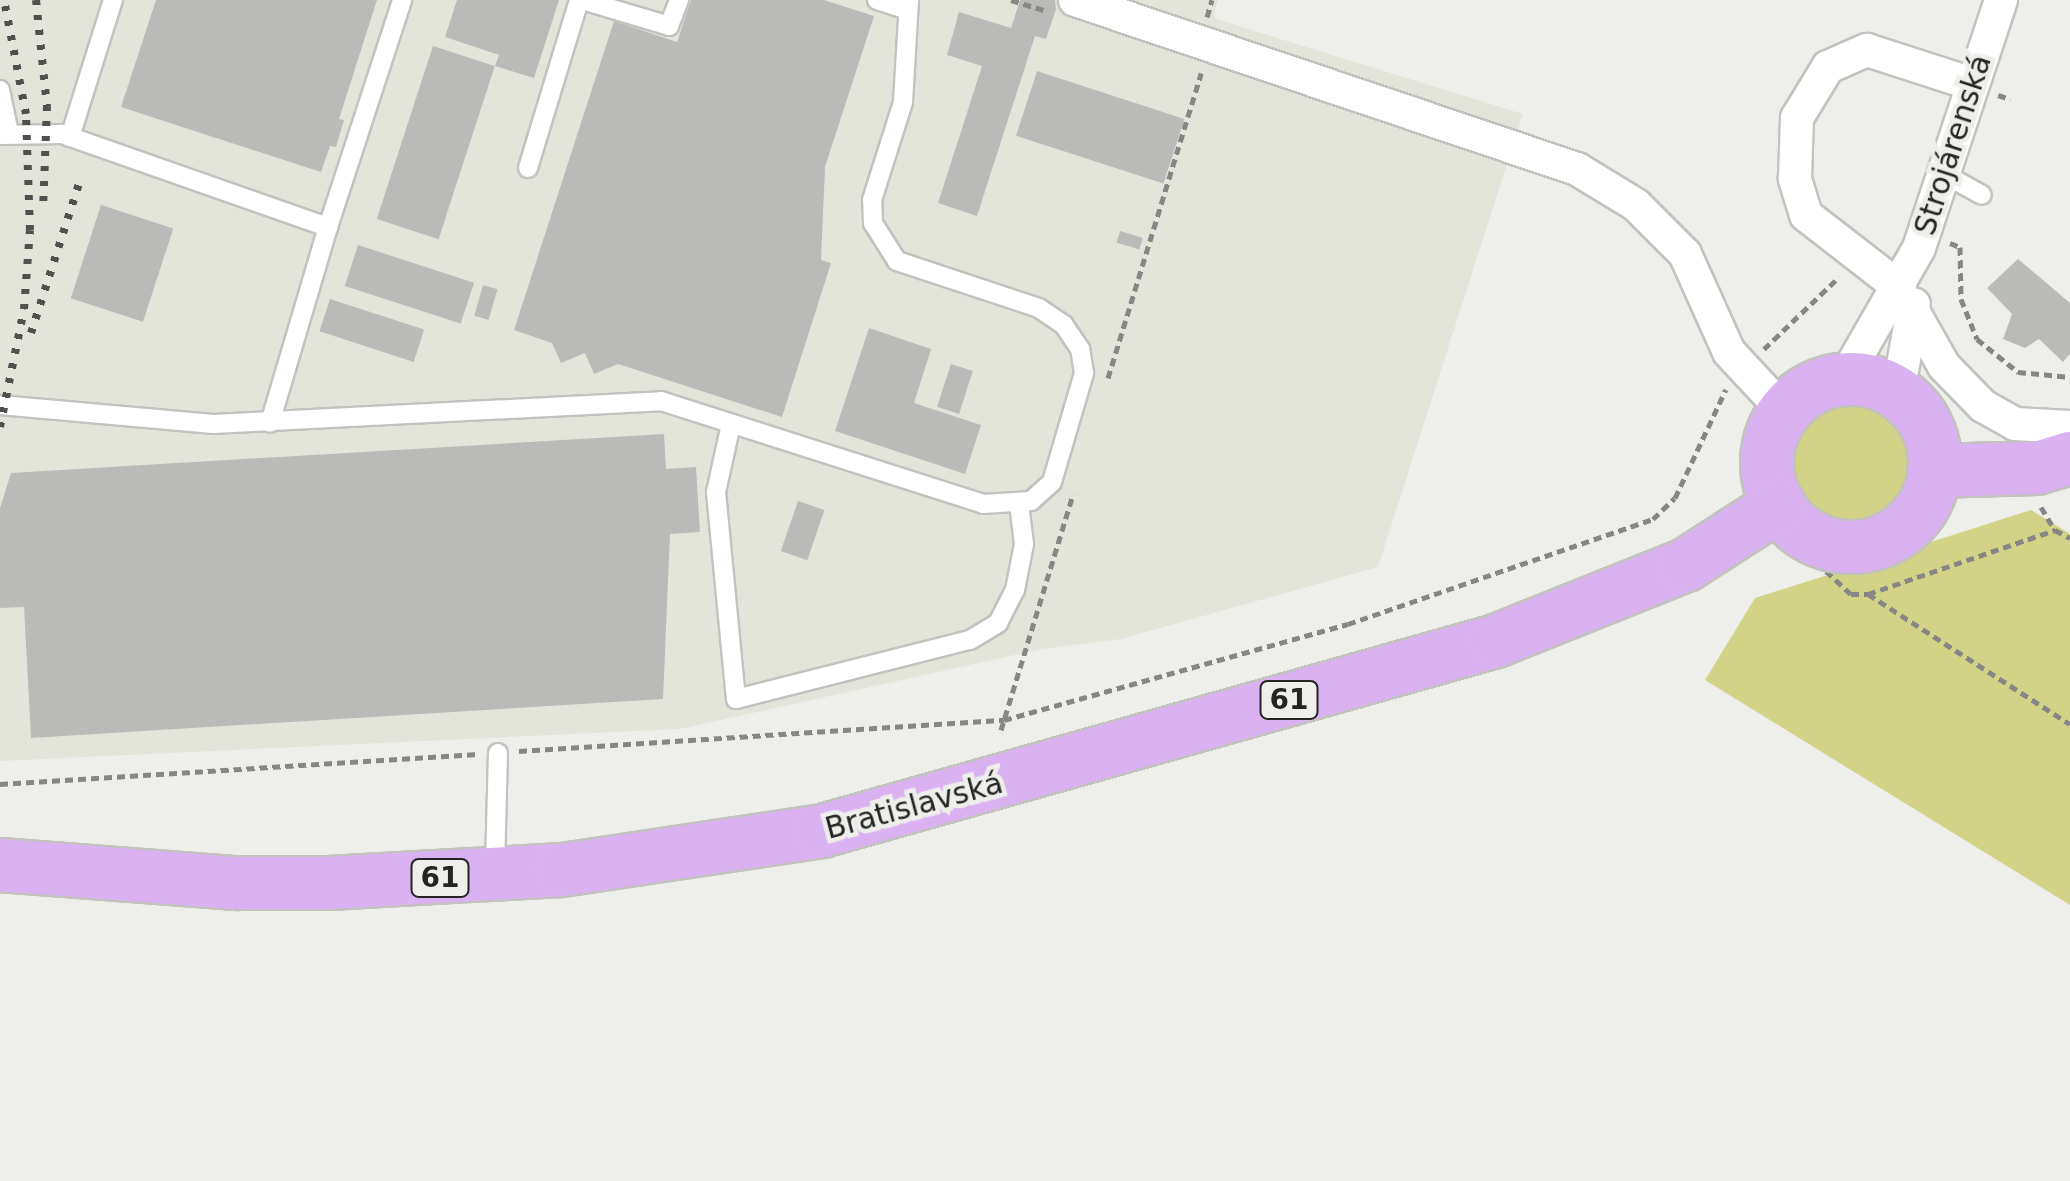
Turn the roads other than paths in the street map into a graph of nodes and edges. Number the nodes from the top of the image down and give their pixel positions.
1 (113, 0) edge
2 (402, 0) edge
3 (581, 0) edge
4 (679, 0) edge
5 (877, 0) edge
6 (2002, 0) edge
7 (908, 5) edge
8 (1062, 6) edge
9 (1972, 84) junction
10 (0, 90) edge
11 (4, 134) edge
12 (70, 137) junction
13 (528, 168) dead end
14 (1944, 174) junction
15 (1982, 196) dead end
16 (328, 227) junction
17 (1912, 282) junction
18 (1844, 379) junction
19 (1898, 393) junction
20 (0, 404) edge
21 (1784, 411) junction
22 (270, 423) junction
23 (732, 424) junction
24 (2070, 427) edge
25 (2070, 458) edge
26 (1934, 471) junction
27 (1019, 504) junction
28 (1780, 506) junction
29 (498, 753) dead end
30 (0, 864) edge
31 (494, 875) junction

1 - 12 lane
2 - 16 lane
3 - 4 lane
3 - 13 lane
5 - 7 lane
6 - 9 street, Strojárenská
7 - 27 lane
8 - 21 street
9 - 14 street, Strojárenská
9 - 17 street
10 - 11 lane
11 - 12 lane
12 - 16 lane
14 - 15 lane
14 - 17 street, Strojárenská
16 - 22 lane
17 - 18 street
17 - 19 street
17 - 24 street
18 - 19 main road
18 - 21 main road
19 - 26 main road
20 - 22 lane
21 - 28 main road
22 - 23 lane
23 - 27 lane
23 - 27 lane
25 - 26 main road
26 - 28 main road
28 - 31 main road, Bratislavská / 61
29 - 31 lane
30 - 31 main road, Bratislavská / 61

